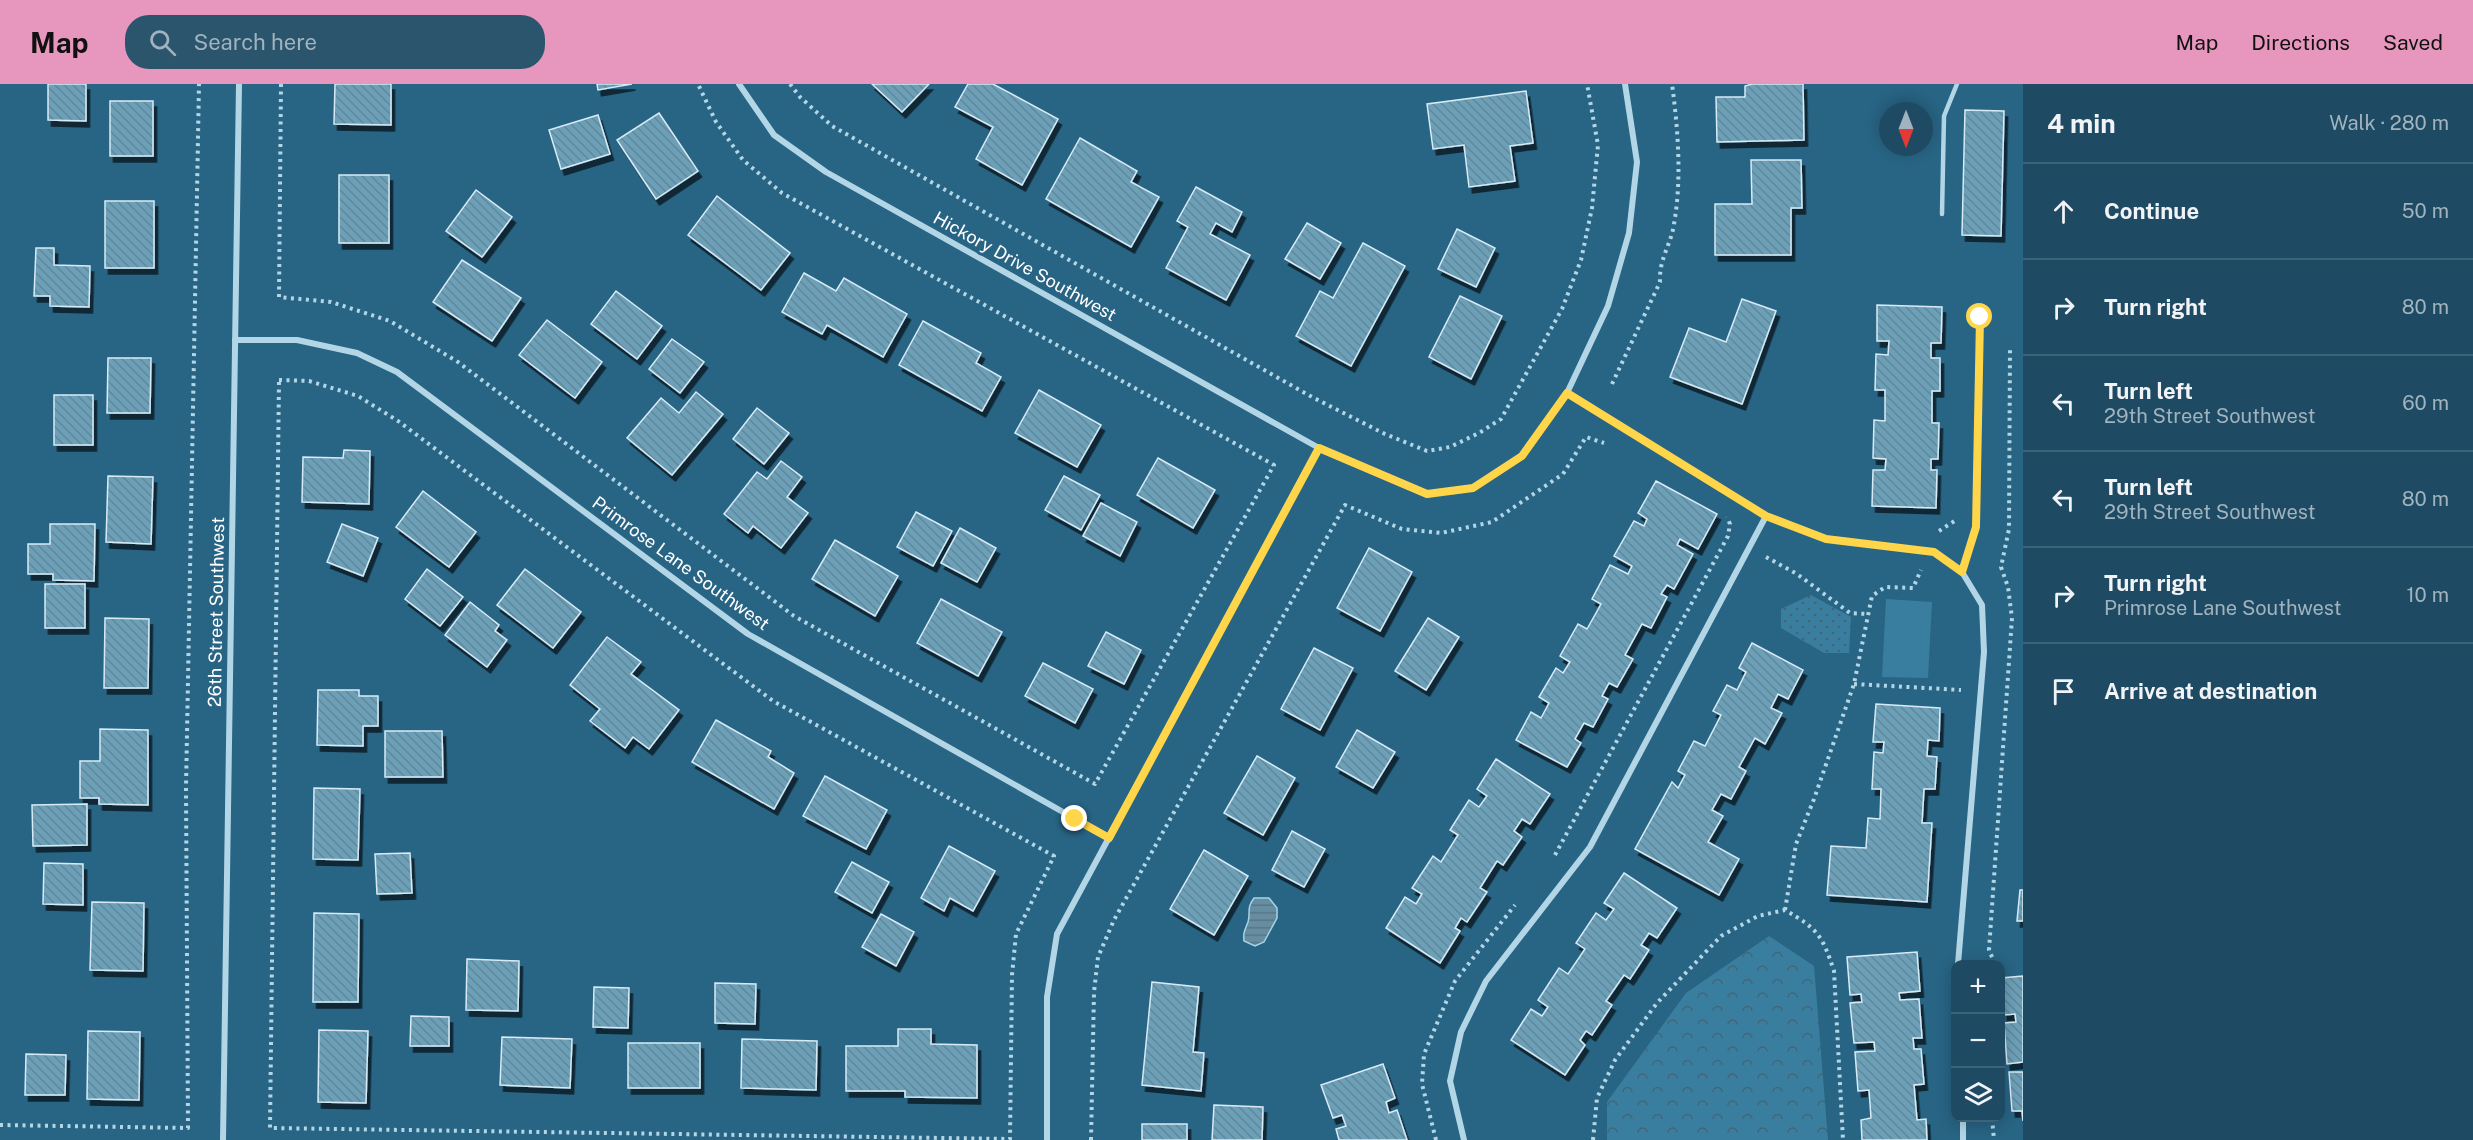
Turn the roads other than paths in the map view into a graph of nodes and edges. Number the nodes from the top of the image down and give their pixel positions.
1 (239, 84) edge
2 (739, 84) edge
3 (1625, 84) edge
4 (1957, 84) edge
5 (1942, 214) dead end
6 (1980, 317) dead end
7 (235, 340) junction
8 (1567, 393) junction
9 (1319, 448) junction
10 (1766, 516) junction
11 (1962, 572) junction
12 (1109, 838) junction
13 (1958, 960) edge
14 (1963, 1122) edge
15 (223, 1140) edge
16 (1047, 1140) edge
17 (1464, 1140) edge
18 (1963, 1140) edge

1 - 7 street, 26th Street Southwest
2 - 9 street, Hickory Drive Southwest
3 - 8 street, Hickory Drive Southwest
4 - 5 lane
6 - 11 street
7 - 12 street, Primrose Lane Southwest
7 - 15 street, 26th Street Southwest
8 - 9 street, Hickory Drive Southwest
8 - 10 street
9 - 12 street
10 - 11 street
10 - 17 street
11 - 13 street
12 - 16 street
14 - 18 street

